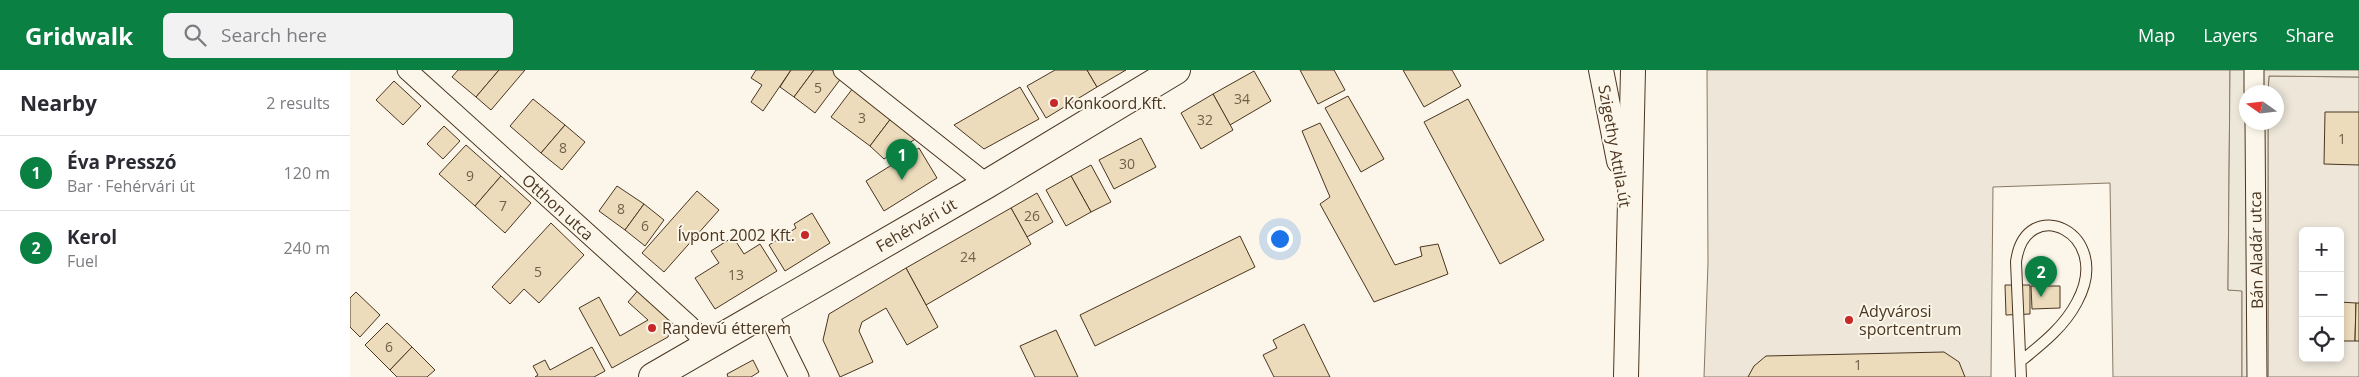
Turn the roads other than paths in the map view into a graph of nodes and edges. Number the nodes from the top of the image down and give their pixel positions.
1 (407, 70) edge
2 (844, 70) edge
3 (1176, 70) edge
4 (1601, 70) edge
5 (1633, 70) edge
6 (2254, 70) edge
7 (2254, 85) edge
8 (2254, 130) edge
9 (987, 184) junction
10 (1628, 222) junction
11 (767, 312) junction
12 (707, 345) junction
13 (2021, 361) junction
14 (653, 377) edge
15 (799, 377) edge
16 (1626, 377) edge
17 (2021, 377) edge
18 (2257, 377) edge

1 - 12 street, Otthon utca
2 - 9 street
3 - 9 main road, Fehérvári út
4 - 10 street, Szigethy Attila út
5 - 10 street, Szigethy Attila út
6 - 7 street
8 - 18 street, Bán Aladár utca
9 - 11 main road, Fehérvári út
10 - 16 street, Szigethy Attila út
11 - 12 main road, Fehérvári út
11 - 15 street
12 - 14 main road, Fehérvári út
13 - 13 lane
13 - 17 lane

